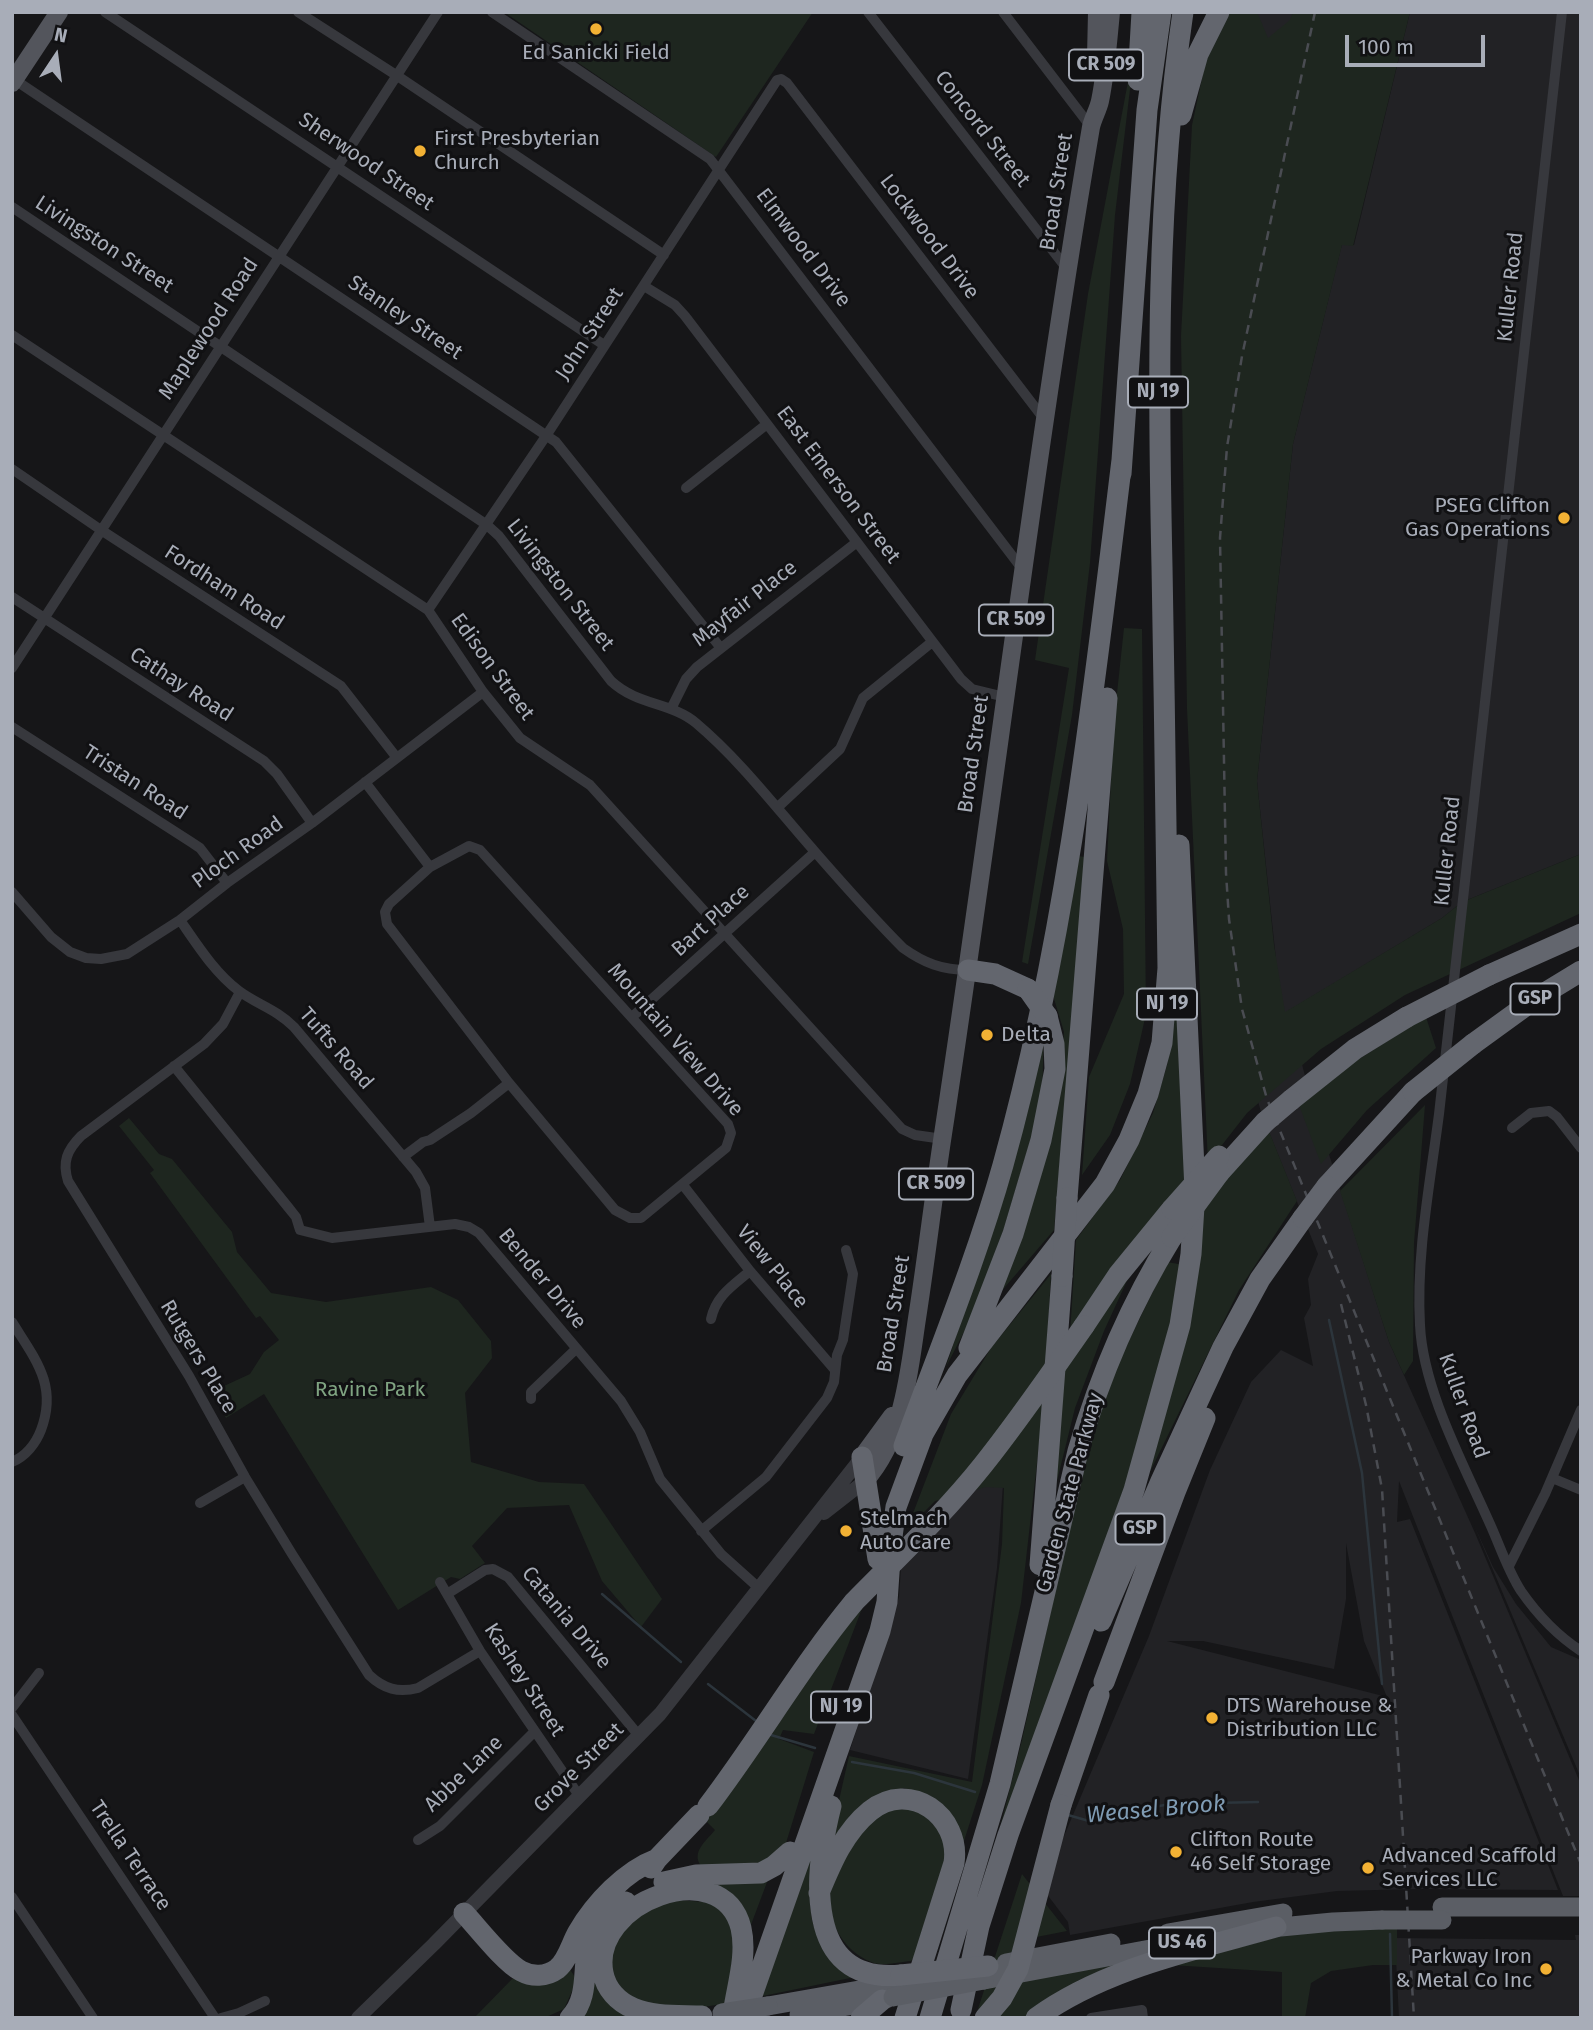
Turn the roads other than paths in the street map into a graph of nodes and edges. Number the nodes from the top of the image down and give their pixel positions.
1 (59, 12) edge
2 (105, 12) edge
3 (298, 12) edge
4 (438, 12) edge
5 (492, 12) edge
6 (868, 12) edge
7 (1003, 12) edge
8 (1097, 12) edge
9 (1111, 12) edge
10 (1142, 12) edge
11 (1161, 12) edge
12 (1183, 12) edge
13 (1219, 12) edge
14 (1562, 12) edge
15 (396, 75) junction
16 (781, 79) joint
17 (13, 80) edge
18 (1092, 121) junction
19 (337, 165) junction
20 (720, 169) junction
21 (12, 208) edge
22 (1139, 214) junction
23 (1163, 214) junction
24 (279, 256) junction
25 (664, 256) junction
26 (1067, 270) junction
27 (645, 286) junction
28 (12, 335) edge
29 (221, 345) junction
30 (604, 345) junction
31 (1044, 419) junction
32 (767, 424) junction
33 (163, 435) junction
34 (547, 436) junction
35 (1122, 460) junction
36 (12, 469) edge
37 (686, 488) dead end
38 (487, 525) junction
39 (101, 530) junction
40 (857, 542) junction
41 (1023, 570) junction
42 (1162, 571) junction
43 (12, 597) edge
44 (428, 610) junction
45 (45, 619) junction
46 (932, 642) junction
47 (720, 647) junction
48 (12, 668) edge
49 (483, 692) junction
50 (1005, 697) junction
51 (671, 709) junction
52 (12, 727) edge
53 (397, 758) junction
54 (365, 782) junction
55 (778, 807) junction
56 (312, 823) junction
57 (815, 852) junction
58 (430, 867) junction
59 (227, 883) junction
60 (12, 891) edge
61 (180, 920) junction
62 (1581, 934) edge
63 (725, 936) junction
64 (968, 970) junction
65 (1581, 971) edge
66 (1581, 986) edge
67 (240, 992) junction
68 (632, 1017) junction
69 (1491, 1030) junction
70 (174, 1066) junction
71 (509, 1083) junction
72 (1512, 1128) dead end
73 (943, 1139) junction
74 (1581, 1148) edge
75 (403, 1157) junction
76 (1219, 1164) junction
77 (683, 1185) junction
78 (430, 1227) junction
79 (845, 1250) dead end
80 (750, 1271) junction
81 (1260, 1279) junction
82 (711, 1319) dead end
83 (12, 1322) edge
84 (576, 1349) junction
85 (835, 1370) junction
86 (957, 1375) junction
87 (902, 1398) junction
88 (531, 1399) dead end
89 (1581, 1410) edge
90 (862, 1457) junction
91 (12, 1462) edge
92 (245, 1477) junction
93 (1552, 1478) junction
94 (865, 1482) junction
95 (1581, 1490) edge
96 (201, 1503) dead end
97 (808, 1528) junction
98 (701, 1531) junction
99 (878, 1559) junction
100 (1509, 1566) junction
101 (440, 1583) dead end
102 (761, 1589) junction
103 (447, 1594) junction
104 (1034, 1633) junction
105 (480, 1651) junction
106 (1581, 1651) edge
107 (39, 1673) dead end
108 (12, 1708) edge
109 (12, 1715) edge
110 (534, 1732) junction
111 (845, 1732) junction
112 (640, 1737) junction
113 (580, 1797) junction
114 (418, 1840) dead end
115 (790, 1852) junction
116 (657, 1859) junction
117 (819, 1893) junction
118 (12, 1897) edge
119 (464, 1913) junction
120 (1576, 1913) edge
121 (1381, 1914) junction
122 (603, 1917) junction
123 (1276, 1927) junction
124 (986, 1973) junction
125 (894, 1989) junction
126 (265, 2001) dead end
127 (774, 2012) edge
128 (960, 2014) edge
129 (721, 2015) edge
130 (93, 2018) edge
131 (215, 2018) edge
132 (221, 2018) edge
133 (358, 2018) edge
134 (570, 2018) edge
135 (862, 2018) edge
136 (905, 2018) edge
137 (930, 2018) edge
138 (985, 2018) edge
139 (1036, 2018) edge
140 (1091, 2018) edge
141 (1143, 2018) edge

1 - 17 main road
2 - 19 street, Sherwood Street
3 - 15 street
4 - 15 street, Maplewood Road
5 - 20 street, Elmwood Drive
6 - 26 street, Concord Street
7 - 18 street
8 - 18 main road, Broad Street / CR 509
9 - 18 main road, Broad Street / CR 509
10 - 22 highway
11 - 22 highway, NJ 19
12 - 23 highway, NJ 19
13 - 23 highway
14 - 100 street, Kuller Road
15 - 19 street, Maplewood Road
15 - 25 street
16 - 20 street, John Street
16 - 31 street, Lockwood Drive
17 - 24 street, Stanley Street
18 - 26 main road, Broad Street / CR 509
19 - 24 street, Maplewood Road
19 - 30 street, Sherwood Street
20 - 25 street, John Street
20 - 41 street, Elmwood Drive
21 - 29 street, Livingston Street
22 - 35 highway, NJ 19
23 - 42 highway, NJ 19
24 - 29 street, Maplewood Road
24 - 34 street, Stanley Street
25 - 27 street, John Street
26 - 31 main road, Broad Street / CR 509
27 - 30 street, John Street
27 - 32 street, East Emerson Street
28 - 33 street, Edison Street
29 - 33 street, Maplewood Road
29 - 38 street, Livingston Street
30 - 34 street, John Street
31 - 41 main road, Broad Street / CR 509
32 - 37 street
32 - 40 street, East Emerson Street
33 - 39 street, Maplewood Road
33 - 44 street, Edison Street
34 - 38 street, John Street
34 - 47 street, Stanley Street
35 - 99 highway, NJ 19
35 - 104 highway, bridge
36 - 39 street, Fordham Road
38 - 44 street, John Street
38 - 51 street, Livingston Street
39 - 45 street, Maplewood Road
39 - 53 street, Fordham Road
40 - 46 street, East Emerson Street
40 - 47 street, Mayfair Place
41 - 50 main road, Broad Street / CR 509
42 - 86 highway, NJ 19
42 - 128 highway
43 - 45 street, Cathay Road
44 - 49 street, Edison Street
45 - 48 street, Maplewood Road
45 - 56 street, Cathay Road
46 - 50 street, East Emerson Street
46 - 55 street
47 - 51 street, Mayfair Place
49 - 53 street, Ploch Road
49 - 63 street, Edison Street
50 - 64 main road, Broad Street / CR 509
51 - 55 street, Livingston Street
52 - 59 street, Tristan Road
53 - 54 street, Ploch Road
54 - 56 street, Ploch Road
54 - 58 street
55 - 57 street, Livingston Street
56 - 59 street, Ploch Road
57 - 63 street, Bart Place
57 - 64 street, Livingston Street
58 - 68 street, Mountain View Drive
58 - 71 street, Mountain View Drive
59 - 61 street, Ploch Road
60 - 61 street, Ploch Road
61 - 67 street, Tufts Road
62 - 76 highway, Garden State Parkway / GSP, bridge
63 - 68 street, Bart Place
63 - 73 street, Edison Street
64 - 73 main road, Broad Street / CR 509
64 - 86 highway, bridge
65 - 69 highway, GSP
66 - 69 highway
67 - 70 street, Rutgers Place
67 - 75 street, Tufts Road
68 - 77 street, Mountain View Drive
69 - 81 highway, GSP, bridge
70 - 78 street, Bender Drive
70 - 92 street, Rutgers Place
71 - 75 street
71 - 77 street, Mountain View Drive
72 - 74 street
73 - 87 main road, Broad Street / CR 509
75 - 78 street, Tufts Road
76 - 104 highway, Garden State Parkway / GSP, bridge
76 - 116 highway, bridge
77 - 80 street, View Place
78 - 84 street, Bender Drive
79 - 85 street
80 - 82 street
80 - 85 street, View Place
81 - 128 highway, GSP
81 - 138 highway, bridge
83 - 91 street
84 - 88 street
84 - 98 street, Bender Drive
85 - 98 street
86 - 111 highway, NJ 19
87 - 90 main road, Broad Street / CR 509
87 - 94 main road, Broad Street
89 - 93 street
90 - 94 highway
90 - 97 street, Grove Street
92 - 96 street
92 - 105 street, Rutgers Place
93 - 95 street
93 - 100 street
94 - 97 street, Grove Street
94 - 99 highway
97 - 102 street, Grove Street
98 - 102 street, Bender Drive
99 - 115 highway, NJ 19
100 - 106 street, Kuller Road
101 - 103 street, Kashey Street
102 - 112 street, Grove Street
103 - 105 street, Kashey Street
103 - 112 street, Catania Drive
104 - 137 highway, Garden State Parkway / GSP
105 - 110 street, Kashey Street
107 - 108 street
109 - 131 street, Trella Terrace
110 - 113 street, Kashey Street
110 - 114 street, Abbe Lane
111 - 117 highway
111 - 129 highway, NJ 19
112 - 113 street, Grove Street
113 - 119 street, Grove Street
115 - 122 highway
115 - 129 highway, NJ 19
116 - 119 highway
116 - 122 highway
117 - 125 highway
117 - 136 highway
118 - 130 street
119 - 133 street, Grove Street
120 - 121 highway, US 46
121 - 123 highway, US 46
121 - 124 highway, US 46
122 - 134 highway
123 - 124 highway, US 46
123 - 139 highway
124 - 125 highway, bridge
125 - 127 highway
125 - 135 highway
126 - 132 street
127 - 129 highway, bridge
129 - 129 highway
140 - 141 street

